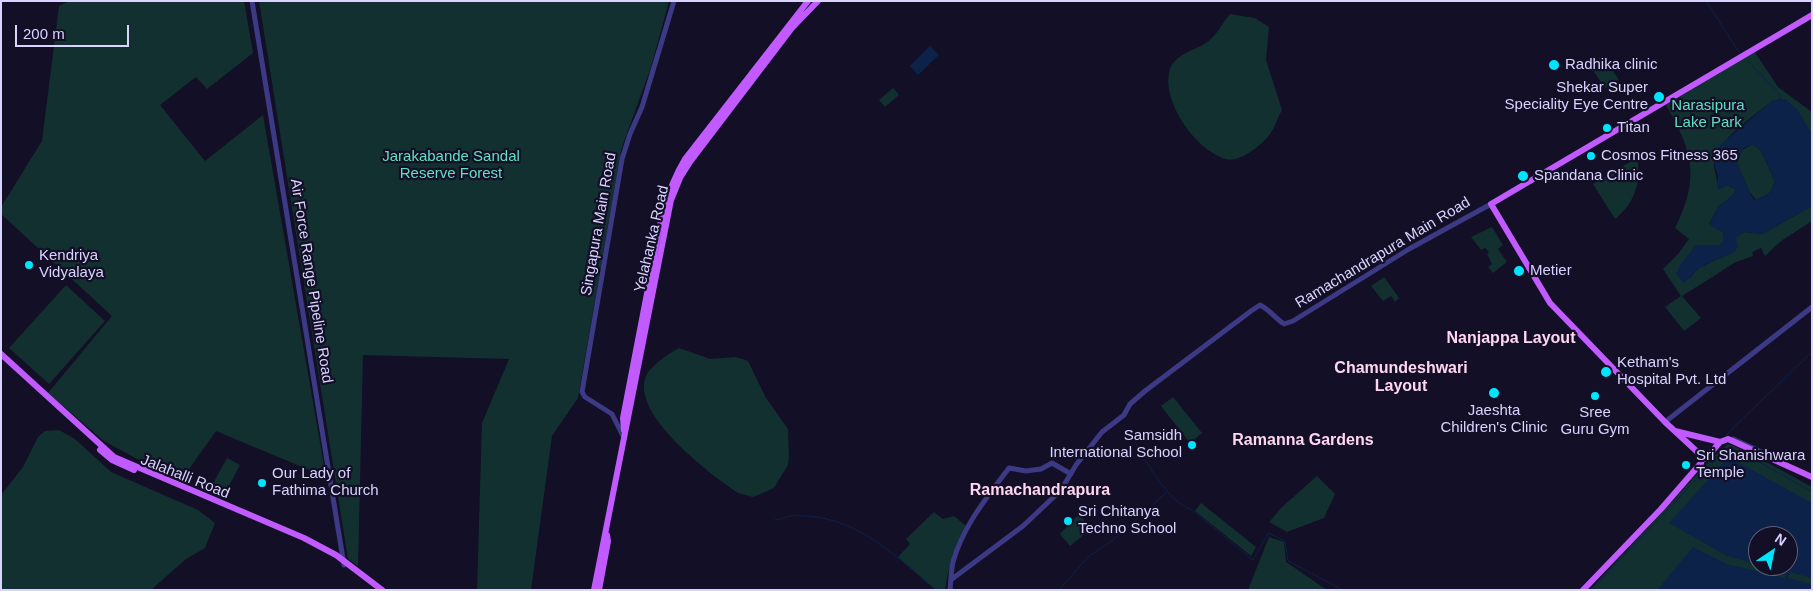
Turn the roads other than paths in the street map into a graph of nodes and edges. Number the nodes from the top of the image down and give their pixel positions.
1 (252, 1) edge
2 (674, 1) edge
3 (808, 1) edge
4 (818, 1) edge
5 (1812, 15) edge
6 (1491, 204) junction
7 (1812, 307) edge
8 (643, 330) junction
9 (1, 354) edge
10 (1, 360) edge
11 (1665, 422) junction
12 (1674, 430) junction
13 (624, 438) junction
14 (1719, 444) junction
15 (1704, 459) junction
16 (143, 471) junction
17 (1071, 474) junction
18 (1812, 477) edge
19 (607, 535) junction
20 (344, 564) junction
21 (952, 579) junction
22 (380, 590) edge
23 (594, 590) edge
24 (599, 590) edge
25 (950, 590) edge
26 (1583, 590) edge

1 - 20 street, Air Force Range Pipeline Road
2 - 13 street, Singapura Main Road
3 - 8 main road, Yelahanka Road
4 - 8 main road, Yelahanka Road
5 - 6 main road
6 - 11 main road
6 - 17 street, Ramachandrapura Main Road
7 - 11 street
8 - 13 main road, Yelahanka Road
9 - 16 main road
10 - 16 main road, Jalahalli Road
11 - 12 main road
12 - 14 main road
12 - 15 main road
13 - 19 main road, Yelahanka Road
14 - 15 main road
14 - 18 main road
15 - 26 main road
16 - 20 main road, Jalahalli Road
17 - 21 street, Ramachandrapura Main Road
17 - 21 street
19 - 23 main road, Yelahanka Road
19 - 24 main road
20 - 22 main road, Jalahalli Road
21 - 25 street

